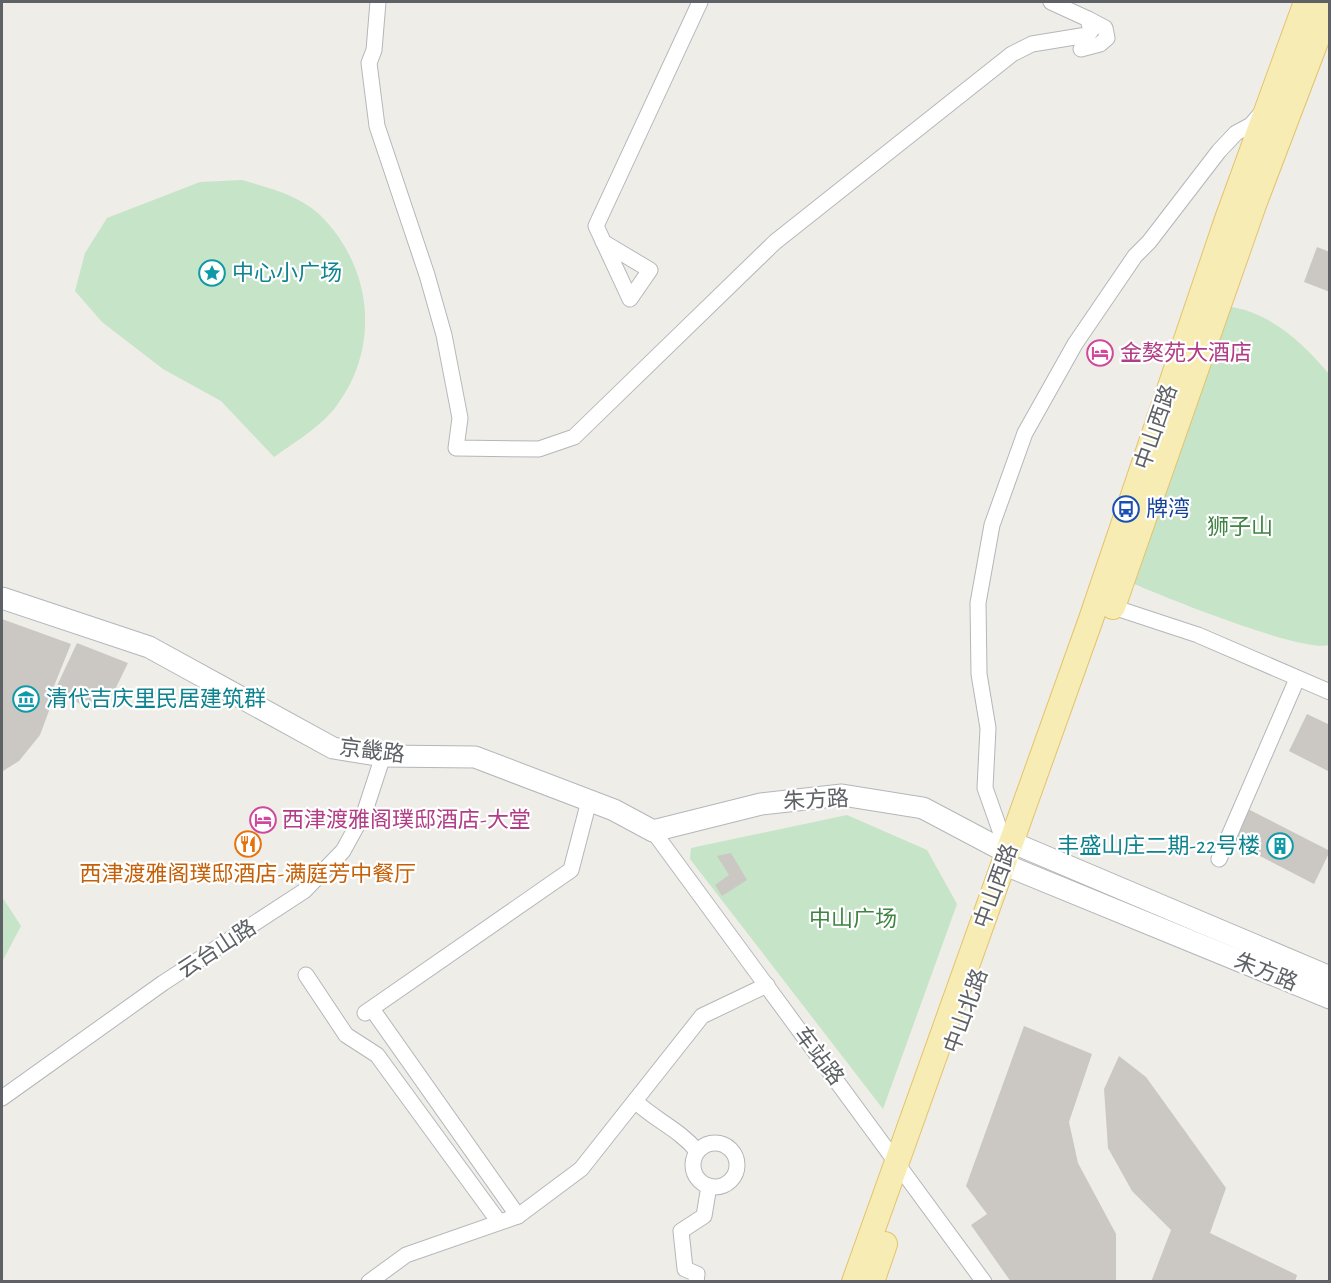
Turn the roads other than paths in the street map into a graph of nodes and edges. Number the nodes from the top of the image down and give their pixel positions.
1 (378, 2) edge
2 (700, 2) edge
3 (1051, 2) edge
4 (1306, 2) edge
5 (1329, 5) edge
6 (1088, 19) junction
7 (1081, 49) dead end
8 (1269, 105) junction
9 (603, 242) dead end
10 (2, 598) edge
11 (1113, 607) junction
12 (1297, 679) junction
13 (1329, 692) edge
14 (383, 756) junction
15 (589, 801) junction
16 (653, 831) junction
17 (1013, 855) junction
18 (1219, 859) dead end
19 (306, 975) dead end
20 (1329, 977) edge
21 (767, 985) junction
22 (958, 989) joint
23 (1329, 998) edge
24 (2, 1098) edge
25 (635, 1101) junction
26 (697, 1151) junction
27 (902, 1169) junction
28 (709, 1186) junction
29 (518, 1216) junction
30 (499, 1222) junction
31 (369, 1281) edge
32 (696, 1281) edge
33 (854, 1281) edge
34 (872, 1281) edge
35 (984, 1281) edge

1 - 6 street
2 - 9 street
3 - 6 street
4 - 8 main road, 中山西路
5 - 11 main road, 中山西路
6 - 7 street
8 - 17 main road, 中山西路
8 - 17 street
10 - 14 street, 京畿路
11 - 12 street
11 - 17 main road, 中山北路
12 - 13 street
12 - 18 street
14 - 15 street, 京畿路
14 - 24 street, 云台山路
15 - 16 street, 京畿路
15 - 29 street
16 - 17 street, 朱方路
16 - 21 street, 车站路
17 - 20 street, 朱方路
17 - 22 main road, 中山西路
17 - 23 street, 朱方路
17 - 27 main road, 中山北路
19 - 30 street
21 - 25 street
21 - 27 street, 车站路
22 - 27 main road, 中山北路
25 - 26 street
25 - 29 street
26 - 28 street
26 - 28 street
27 - 33 main road, 中山北路
27 - 34 main road, 中山北路
27 - 35 street, 车站路
28 - 32 street
29 - 30 street
30 - 31 street

